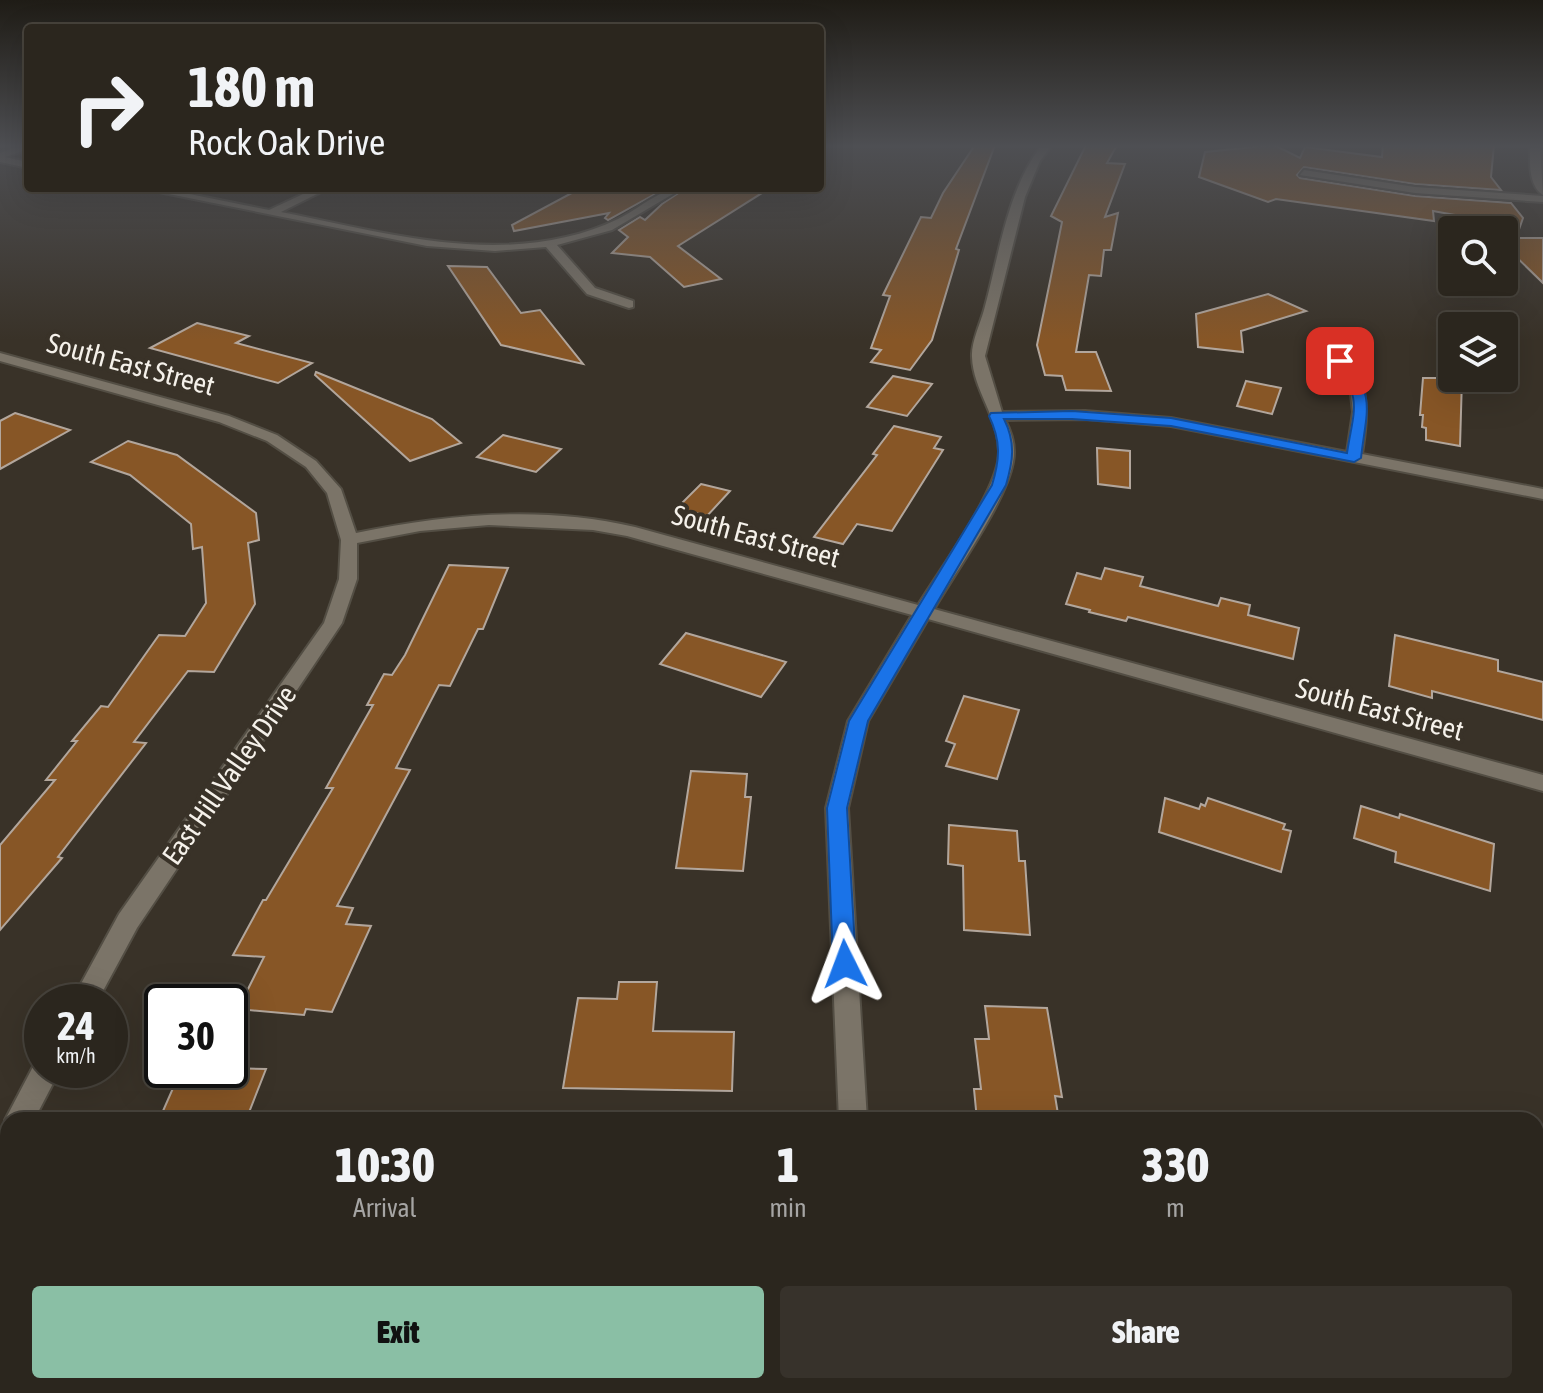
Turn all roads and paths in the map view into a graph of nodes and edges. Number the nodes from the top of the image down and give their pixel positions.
1 (255, 210) edge
2 (276, 210) edge
3 (639, 210) edge
4 (1017, 210) edge
5 (270, 213) junction
6 (549, 243) junction
7 (629, 304) dead end
8 (1326, 353) dead end
9 (0, 357) edge
10 (996, 416) junction
11 (1354, 458) junction
12 (1543, 494) edge
13 (349, 540) junction
14 (924, 611) junction
15 (1543, 783) edge
16 (94, 984) edge
17 (36, 1088) edge
18 (23, 1112) edge
19 (853, 1112) edge

1 - 5 street
2 - 5 street
3 - 6 street
4 - 10 street
5 - 6 street
6 - 7 street
8 - 11 street
9 - 13 street, South East Street
10 - 11 street
10 - 14 street
11 - 12 street
13 - 14 street, South East Street
13 - 16 street, East Hill Valley Drive
14 - 15 street, South East Street
14 - 19 street
17 - 18 street

